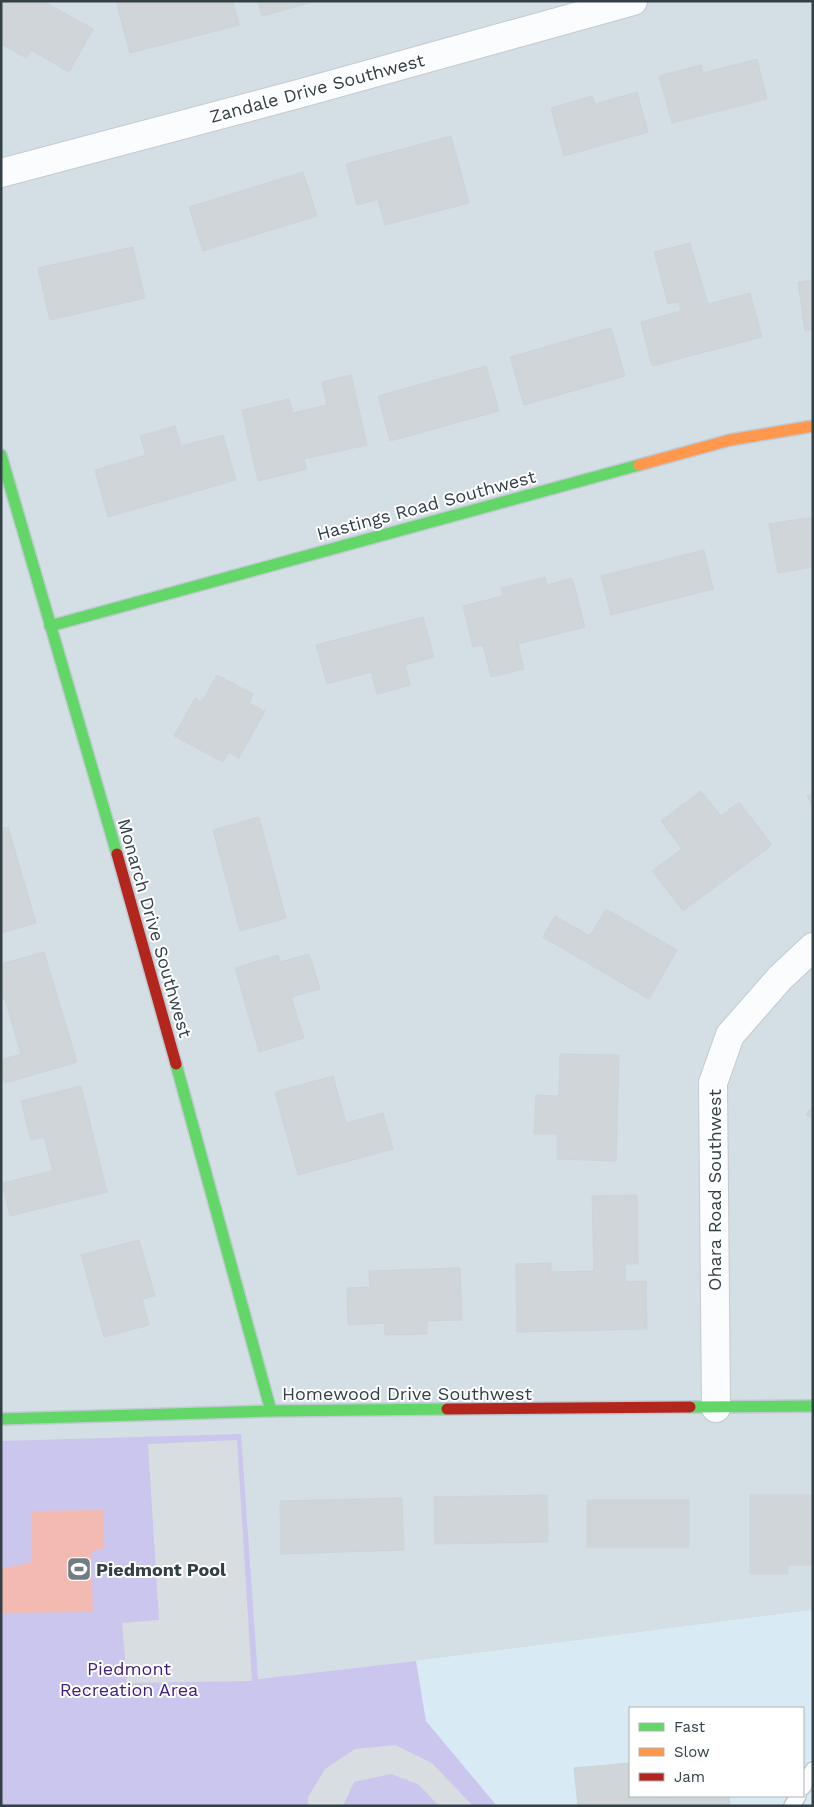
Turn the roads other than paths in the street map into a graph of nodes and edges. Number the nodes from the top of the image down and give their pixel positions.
1 (633, 1) edge
2 (1, 174) edge
3 (813, 426) edge
4 (1, 455) edge
5 (50, 626) junction
6 (813, 946) edge
7 (813, 1406) edge
8 (716, 1408) junction
9 (271, 1411) junction
10 (1, 1419) edge
11 (813, 1770) edge
12 (804, 1786) edge

1 - 2 street, Zandale Drive Southwest
3 - 5 street, Hastings Road Southwest
4 - 5 street, Monarch Drive Southwest
5 - 9 street, Monarch Drive Southwest
6 - 8 street, Ohara Road Southwest
7 - 8 street, Homewood Drive Southwest
8 - 9 street, Homewood Drive Southwest
9 - 10 street, Homewood Drive Southwest
11 - 12 lane

